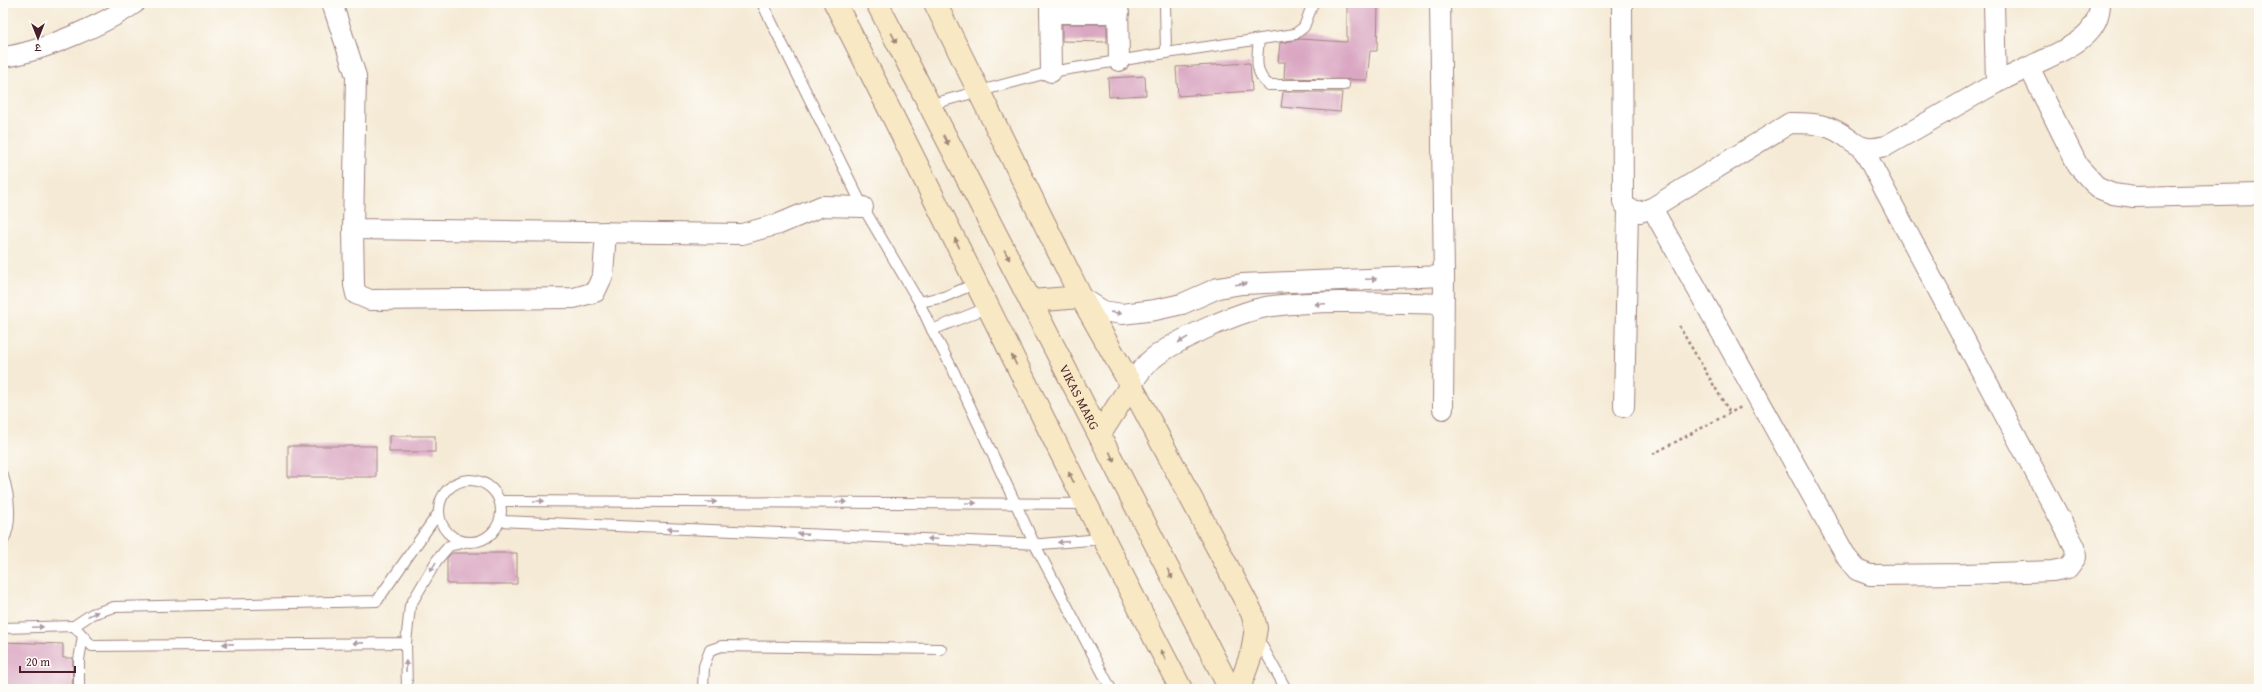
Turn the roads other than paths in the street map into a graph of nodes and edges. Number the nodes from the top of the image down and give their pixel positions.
1 (135, 3) edge
2 (332, 3) edge
3 (762, 3) edge
4 (835, 3) edge
5 (877, 3) edge
6 (936, 3) edge
7 (1165, 3) edge
8 (1313, 3) edge
9 (1440, 3) edge
10 (1622, 3) edge
11 (1994, 3) edge
12 (2100, 3) edge
13 (1050, 8) edge
14 (1119, 8) edge
15 (1259, 40) junction
16 (1166, 53) junction
17 (3, 57) edge
18 (1119, 61) junction
19 (2028, 66) junction
20 (1050, 72) junction
21 (1996, 83) junction
22 (1344, 85) dead end
23 (980, 92) junction
24 (928, 105) junction
25 (1863, 149) junction
26 (2259, 194) edge
27 (863, 207) junction
28 (1652, 208) junction
29 (1628, 209) junction
30 (353, 229) junction
31 (606, 232) junction
32 (1444, 276) junction
33 (977, 283) junction
34 (1200, 296) junction
35 (1081, 297) junction
36 (1031, 301) junction
37 (919, 302) junction
38 (1443, 304) junction
39 (989, 307) junction
40 (1213, 326) junction
41 (932, 330) junction
42 (1131, 386) junction
43 (1624, 407) dead end
44 (1443, 408) dead end
45 (1100, 434) junction
46 (3, 476) edge
47 (500, 501) junction
48 (1016, 503) junction
49 (1085, 504) junction
50 (437, 515) junction
51 (500, 521) junction
52 (1102, 539) junction
53 (3, 541) edge
54 (462, 542) junction
55 (1034, 544) junction
56 (74, 626) junction
57 (3, 628) edge
58 (1255, 634) junction
59 (83, 636) junction
60 (406, 643) junction
61 (941, 649) dead end
62 (79, 689) edge
63 (407, 689) edge
64 (703, 689) edge
65 (1111, 689) edge
66 (1181, 689) edge
67 (1230, 689) edge
68 (1238, 689) edge
69 (1286, 689) edge

1 - 17 street
2 - 30 street
3 - 27 lane
33 -> 4 main road
5 -> 24 main road, VIKAS MARG
6 - 23 main road
7 - 16 lane
8 - 15 lane
9 - 32 street
10 - 29 street
11 - 21 street
12 - 19 street
13 - 14 street
13 - 20 street
14 - 18 street
15 - 16 lane
15 - 22 lane
16 - 18 lane
18 - 20 lane
19 - 21 street
19 - 26 street
20 - 23 lane
21 - 25 street
23 - 24 lane
23 - 35 main road
24 -> 36 main road, VIKAS MARG
25 - 28 street
25 - 28 street
27 - 31 street
27 - 37 lane
28 - 29 street
29 - 43 street
30 - 31 street
30 - 31 street
34 -> 32 street
32 - 38 street
33 - 37 lane
33 - 39 main road
35 -> 34 street
34 - 40 street
35 - 36 main road
35 - 42 main road
36 - 45 main road, VIKAS MARG
37 - 41 lane
38 -> 40 street
38 - 44 street
39 - 41 lane
49 -> 39 main road
40 -> 42 street
41 - 48 lane
42 - 45 main road
42 - 58 main road
45 -> 67 main road, VIKAS MARG
46 - 53 lane
47 -> 48 lane
47 - 50 lane
47 - 51 lane
48 - 49 lane
48 - 55 lane
49 - 52 main road
50 - 54 lane
56 -> 50 lane
51 - 54 lane
55 -> 51 lane
52 -> 55 lane
66 -> 52 main road
54 -> 60 lane
55 - 65 lane
57 -> 56 lane
56 - 59 lane
58 - 68 main road
58 - 69 lane
60 -> 59 lane
59 - 62 lane
63 -> 60 lane
61 - 64 lane

